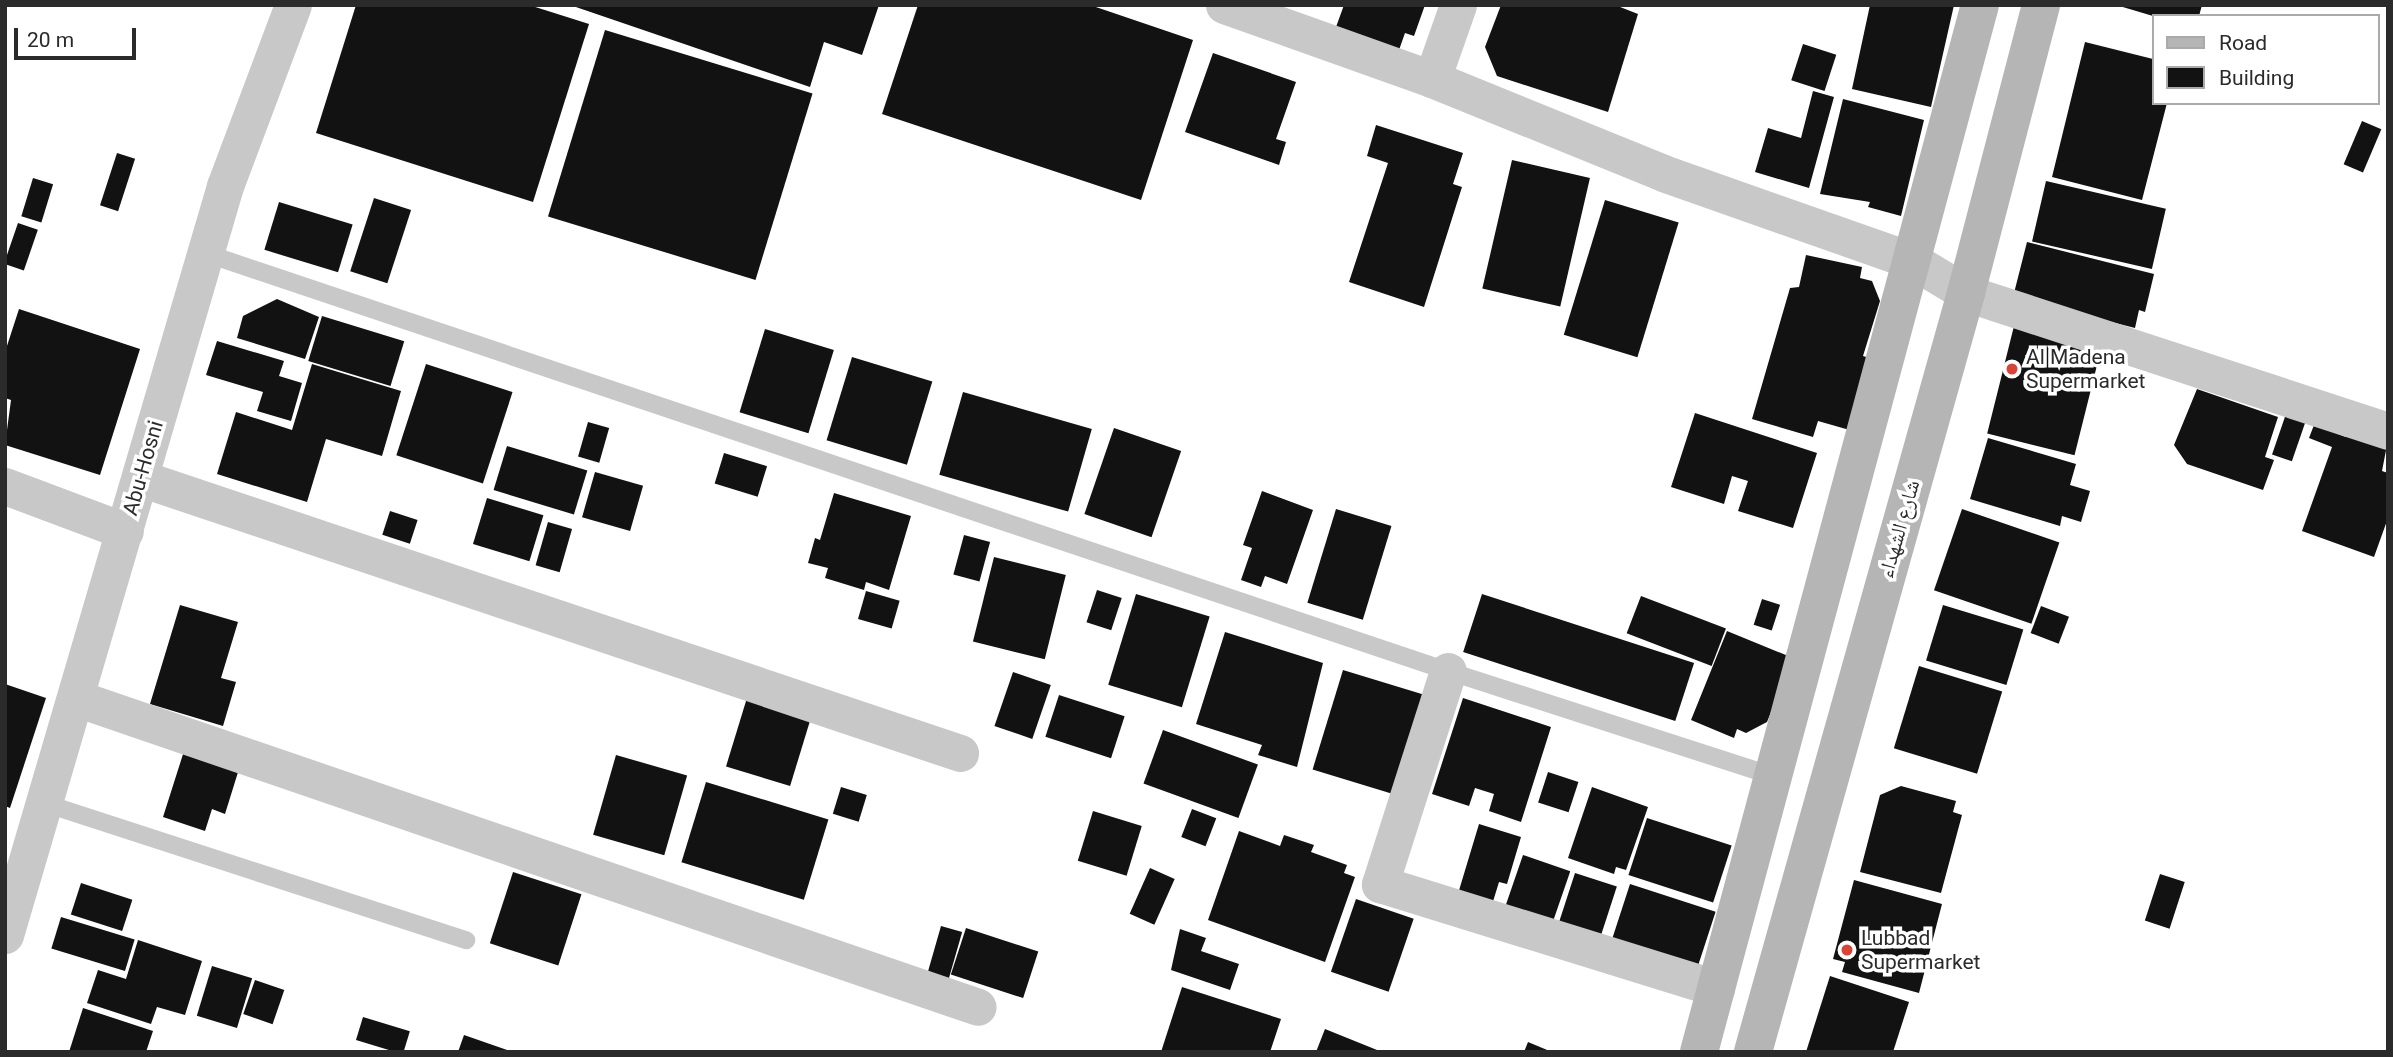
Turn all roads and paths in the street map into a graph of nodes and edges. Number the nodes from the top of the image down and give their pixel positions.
1 (293, 5) edge
2 (1224, 5) edge
3 (1458, 5) edge
4 (1980, 5) edge
5 (2041, 5) edge
6 (1432, 79) junction
7 (205, 253) junction
8 (1913, 261) junction
9 (1966, 293) junction
10 (2388, 431) edge
11 (140, 478) junction
12 (5, 486) edge
13 (125, 531) junction
14 (1448, 671) junction
15 (76, 698) junction
16 (960, 753) dead end
17 (1774, 776) junction
18 (44, 803) junction
19 (11, 895) edge
20 (5, 934) edge
21 (466, 940) dead end
22 (1716, 988) junction
23 (978, 1007) dead end
24 (1699, 1052) edge
25 (1753, 1052) edge

1 - 7 street, Abu-Hosni
2 - 6 street
3 - 6 street
4 - 8 main road
5 - 9 main road, شارع الشهداء
6 - 8 street
7 - 11 street, Abu-Hosni
7 - 14 lane
8 - 9 street
8 - 17 main road
9 - 10 street
9 - 25 main road, شارع الشهداء
11 - 13 street, Abu-Hosni
11 - 16 street
12 - 13 street
13 - 15 street, Abu-Hosni
14 - 17 lane
14 - 22 street
15 - 18 street, Abu-Hosni
15 - 23 street
17 - 22 main road
18 - 19 street, Abu-Hosni
18 - 21 lane
19 - 20 street, Abu-Hosni
22 - 24 main road

